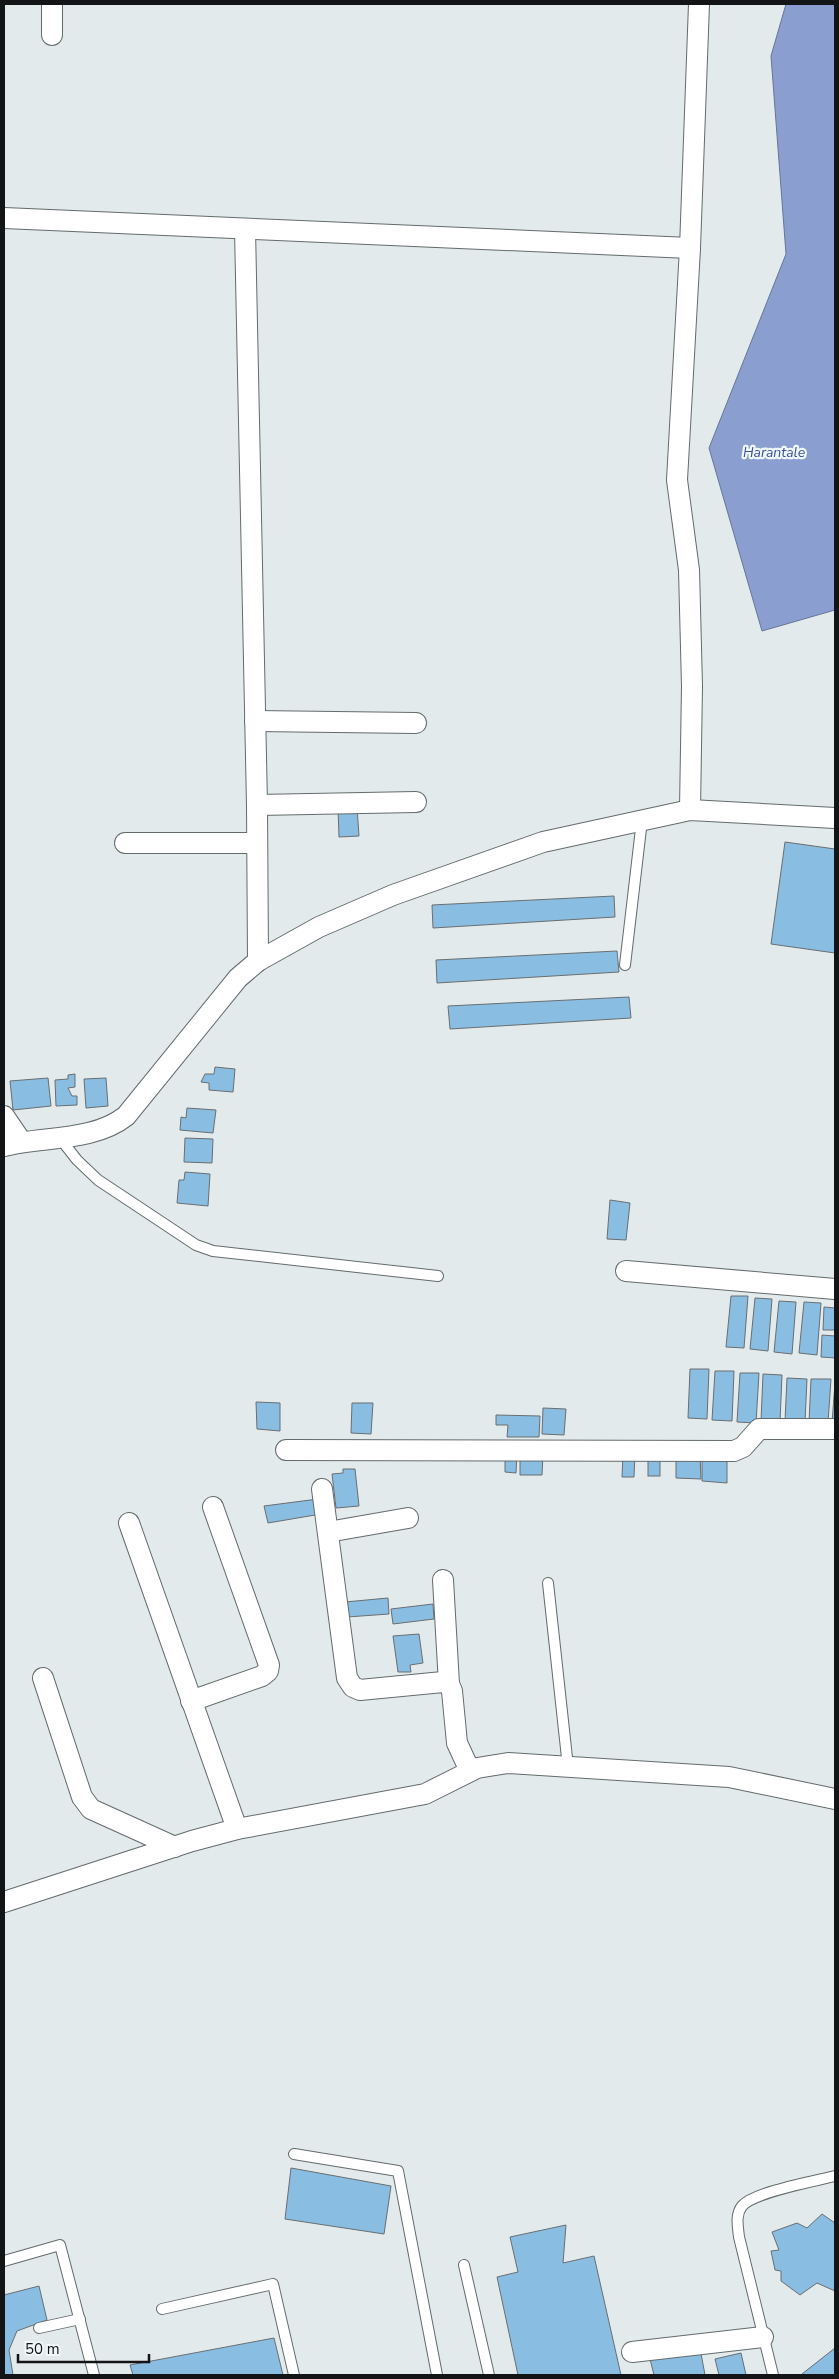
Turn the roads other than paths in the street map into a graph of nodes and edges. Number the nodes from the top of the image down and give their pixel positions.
1 (52, 4) edge
2 (699, 4) edge
3 (52, 35) dead end
4 (4, 218) edge
5 (245, 229) junction
6 (690, 248) junction
7 (255, 721) junction
8 (416, 723) dead end
9 (416, 802) dead end
10 (257, 805) junction
11 (690, 810) junction
12 (835, 818) edge
13 (642, 820) junction
14 (125, 843) dead end
15 (256, 843) junction
16 (258, 961) junction
17 (625, 965) dead end
18 (5, 1120) edge
19 (59, 1137) junction
20 (13, 1143) edge
21 (626, 1271) dead end
22 (438, 1276) dead end
23 (835, 1289) edge
24 (835, 1429) edge
25 (286, 1450) dead end
26 (322, 1489) dead end
27 (213, 1507) dead end
28 (408, 1518) dead end
29 (129, 1523) dead end
30 (328, 1532) junction
31 (443, 1580) dead end
32 (548, 1583) dead end
33 (43, 1678) dead end
34 (449, 1684) junction
35 (192, 1701) junction
36 (568, 1767) junction
37 (470, 1772) junction
38 (835, 1800) edge
39 (237, 1829) junction
40 (175, 1847) junction
41 (4, 1902) edge
42 (294, 2154) dead end
43 (835, 2176) edge
44 (4, 2261) edge
45 (464, 2265) dead end
46 (162, 2309) dead end
47 (80, 2319) junction
48 (39, 2328) dead end
49 (763, 2337) junction
50 (632, 2352) dead end
51 (94, 2375) edge
52 (294, 2375) edge
53 (437, 2375) edge
54 (489, 2375) edge
55 (772, 2375) edge

1 - 3 street
2 - 6 street
4 - 5 street
5 - 6 street
5 - 7 street
6 - 11 street
7 - 8 street
7 - 10 street
9 - 10 street
10 - 15 street
11 - 12 street
11 - 13 street
13 - 16 street
13 - 17 lane
14 - 15 street
15 - 16 street
16 - 19 street
18 - 20 street
19 - 20 street
19 - 22 lane
21 - 23 street
24 - 25 street
26 - 30 street
27 - 35 street
28 - 30 street
29 - 35 street
30 - 34 street
31 - 34 street
32 - 36 lane
33 - 40 street
34 - 37 street
35 - 39 street
36 - 37 street
36 - 38 street
37 - 39 street
39 - 40 street
40 - 41 street
42 - 53 lane
43 - 49 lane
44 - 47 lane
45 - 54 lane
46 - 52 lane
47 - 48 lane
47 - 51 lane
49 - 50 street
49 - 55 lane

